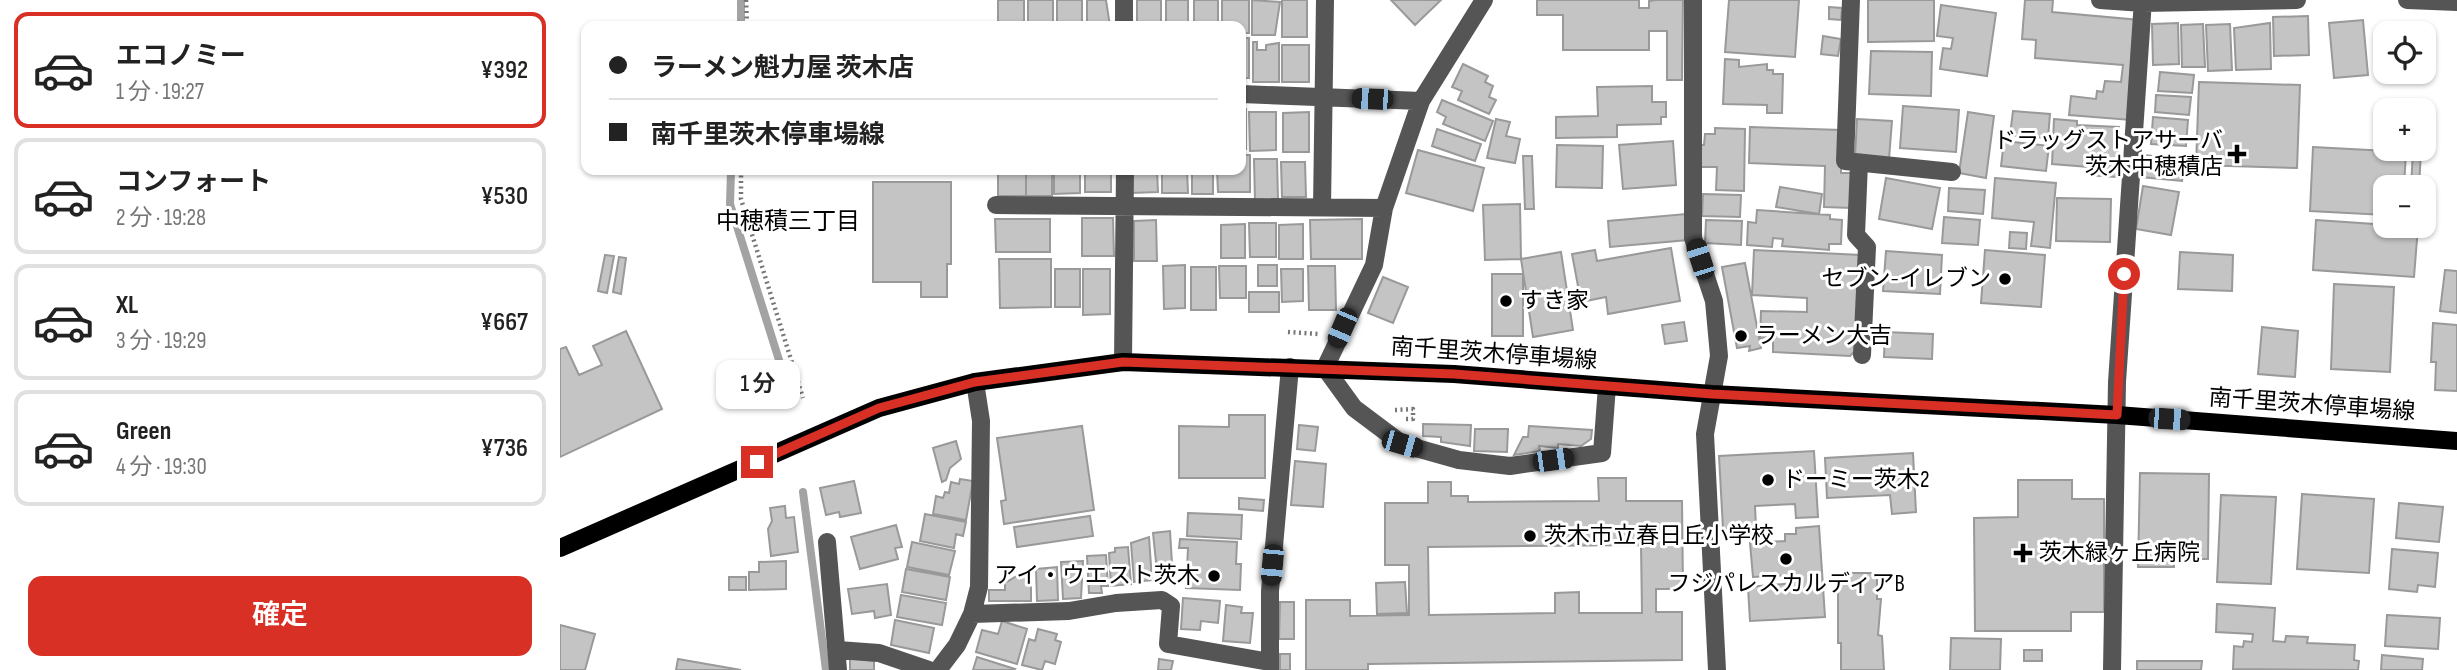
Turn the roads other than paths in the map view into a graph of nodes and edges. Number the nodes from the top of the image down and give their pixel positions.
1 (1125, 0) edge
2 (1325, 0) edge
3 (1484, 0) edge
4 (1693, 0) edge
5 (1852, 0) edge
6 (2100, 0) edge
7 (2297, 0) edge
8 (2407, 0) edge
9 (2143, 2) edge
10 (2457, 2) edge
11 (1124, 21) edge
12 (1246, 94) edge
13 (1322, 96) junction
14 (1421, 101) junction
15 (1859, 163) junction
16 (1952, 172) dead end
17 (1125, 175) edge
18 (996, 205) dead end
19 (1125, 206) junction
20 (1322, 207) junction
21 (1384, 208) junction
22 (1861, 355) dead end
23 (1123, 362) junction
24 (1290, 367) junction
25 (1325, 368) junction
26 (975, 382) junction
27 (1607, 386) junction
28 (1712, 394) junction
29 (2117, 415) junction
30 (2457, 441) edge
31 (827, 542) dead end
32 (560, 548) edge
33 (972, 614) junction
34 (838, 650) junction
35 (1270, 666) edge
36 (838, 670) edge
37 (929, 670) edge
38 (939, 670) edge
39 (1717, 670) edge
40 (2112, 670) edge

1 - 11 street
2 - 13 street
3 - 14 street
4 - 28 street
5 - 15 street
6 - 9 street
7 - 9 street
8 - 10 street
9 - 29 street
12 - 13 street
13 - 14 street
13 - 20 street
14 - 21 street
15 - 16 street
15 - 22 street
17 - 19 street
18 - 19 street
19 - 20 street
19 - 23 street
20 - 21 street
21 - 25 street
23 - 24 main road, 南千里茨木停車場線
23 - 26 main road, 南千里茨木停車場線
24 - 25 main road, 南千里茨木停車場線
24 - 35 street
25 - 27 main road, 南千里茨木停車場線
25 - 27 street
26 - 32 main road, 南千里茨木停車場線
26 - 33 street
27 - 28 main road, 南千里茨木停車場線
28 - 29 main road, 南千里茨木停車場線
28 - 39 street
29 - 30 main road, 南千里茨木停車場線
29 - 40 street
31 - 34 street
33 - 35 street
33 - 38 street
34 - 36 street
34 - 37 street

